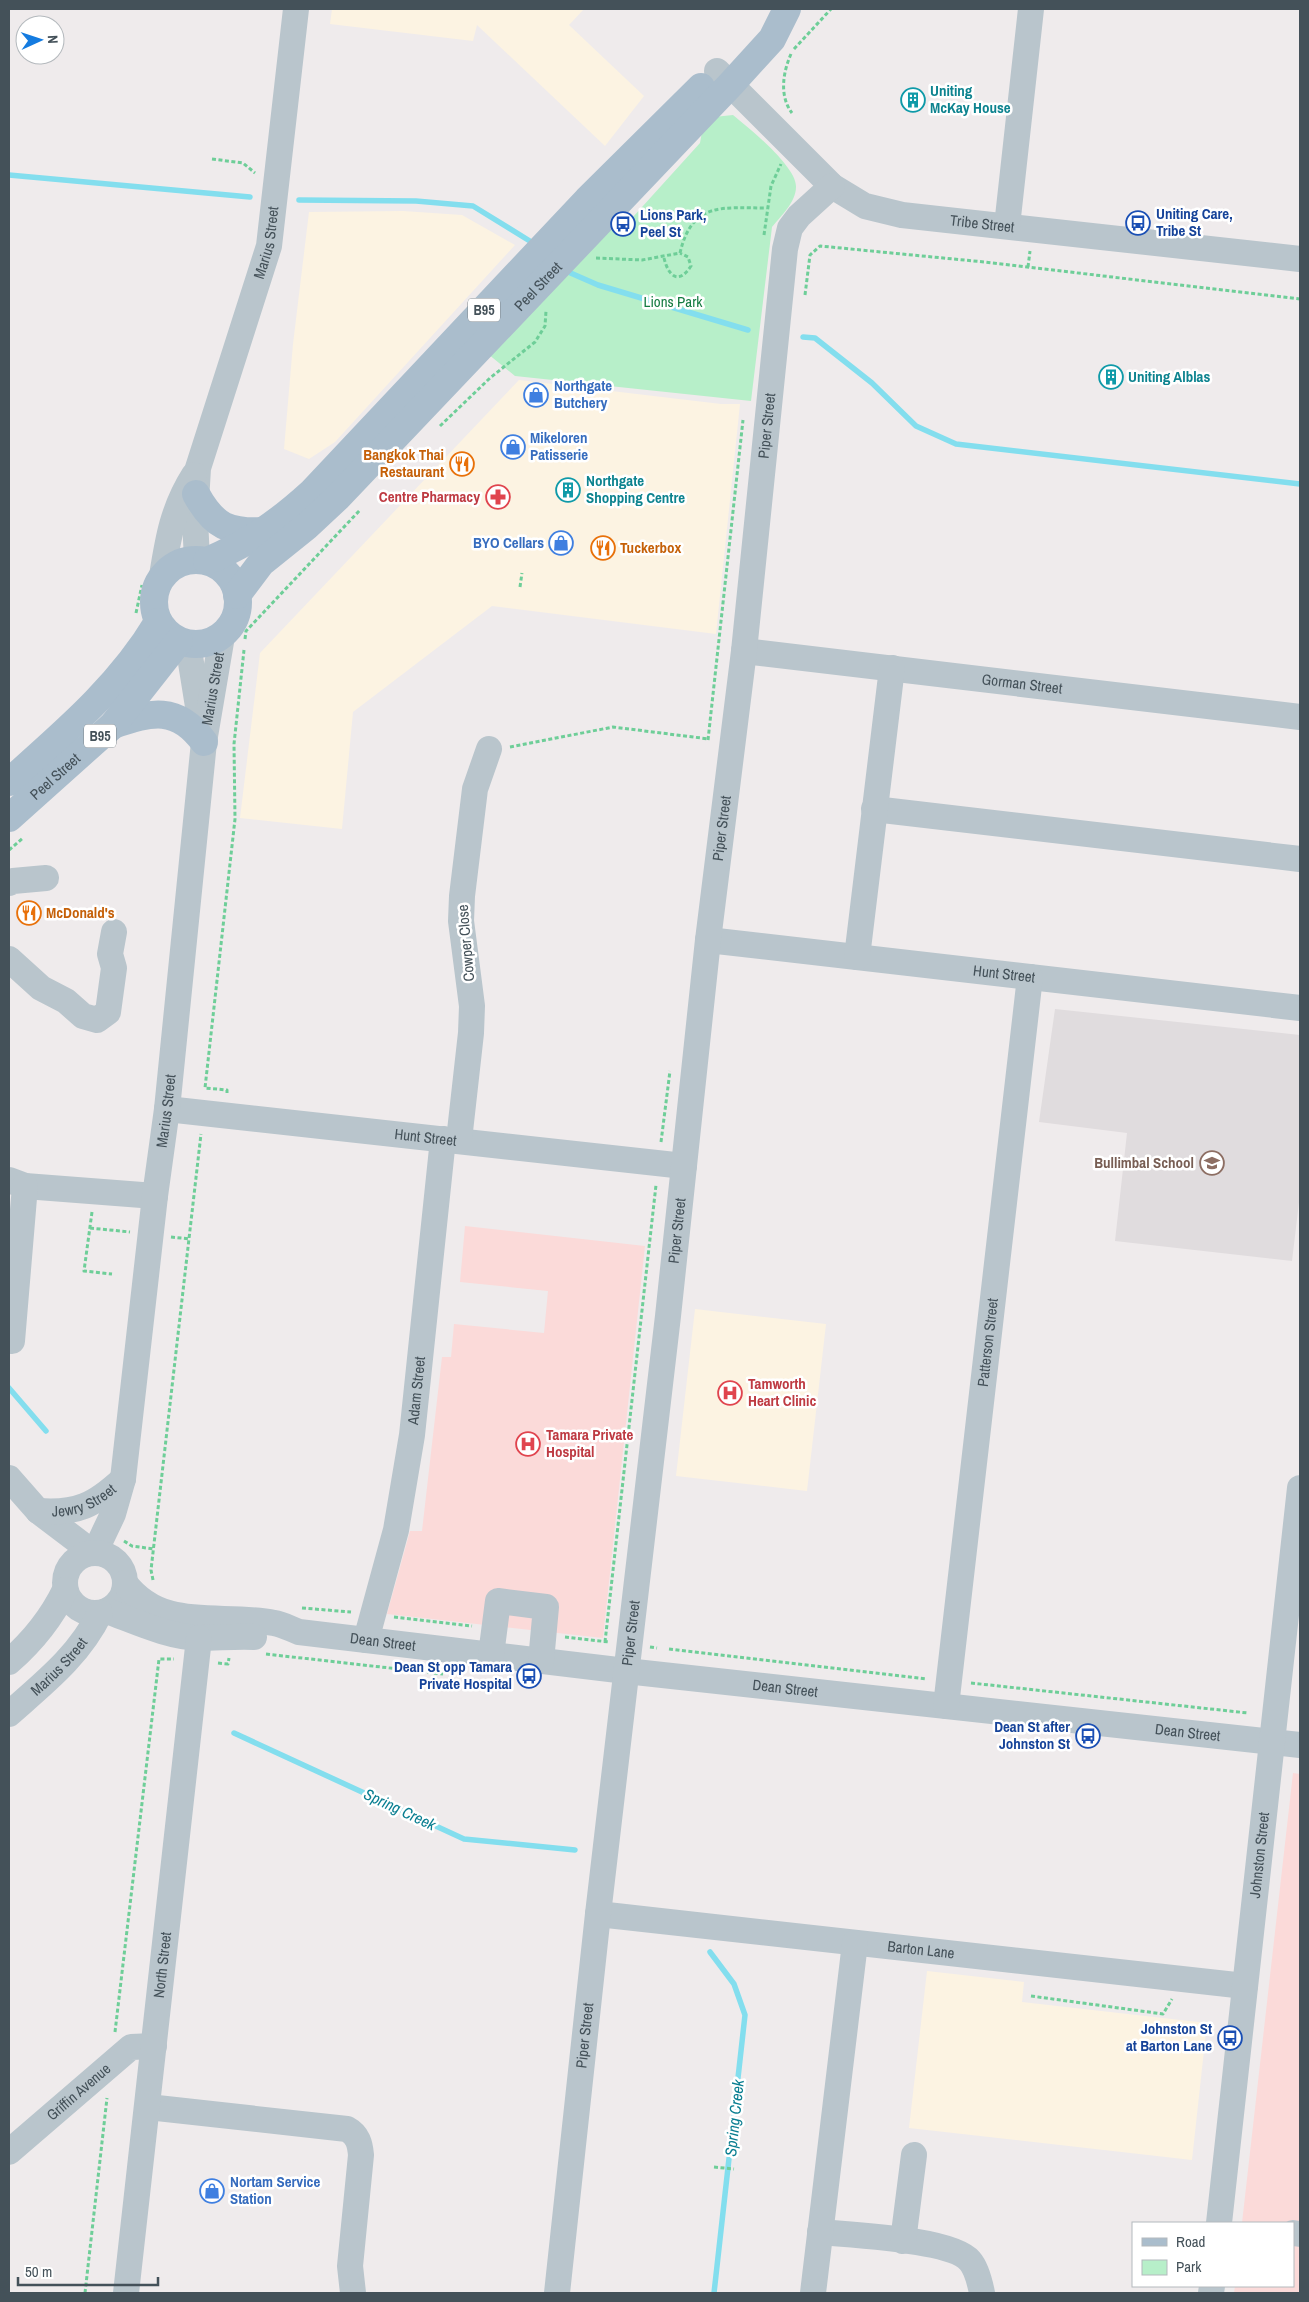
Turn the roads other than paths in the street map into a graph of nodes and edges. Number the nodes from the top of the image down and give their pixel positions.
1 (296, 9) edge
2 (783, 9) edge
3 (787, 9) edge
4 (1031, 9) edge
5 (724, 77) junction
6 (693, 121) junction
7 (785, 152) junction
8 (832, 186) junction
9 (1007, 226) junction
10 (1300, 259) edge
11 (197, 481) junction
12 (266, 531) junction
13 (202, 560) junction
14 (162, 576) junction
15 (238, 595) junction
16 (158, 622) junction
17 (222, 636) junction
18 (184, 643) junction
19 (744, 651) junction
20 (892, 668) junction
21 (1300, 717) edge
22 (112, 724) junction
23 (204, 742) junction
24 (490, 749) dead end
25 (9, 782) edge
26 (874, 809) junction
27 (9, 818) edge
28 (1300, 858) edge
29 (46, 878) dead end
30 (9, 883) edge
31 (114, 932) dead end
32 (708, 940) junction
33 (857, 958) junction
34 (9, 959) edge
35 (1030, 977) junction
36 (1300, 1008) edge
37 (167, 1109) junction
38 (451, 1140) junction
39 (684, 1166) junction
40 (17, 1183) edge
41 (155, 1196) junction
42 (12, 1341) dead end
43 (9, 1478) edge
44 (123, 1479) junction
45 (1300, 1488) edge
46 (38, 1512) junction
47 (93, 1552) junction
48 (1296, 1561) edge
49 (124, 1577) junction
50 (66, 1581) junction
51 (104, 1612) junction
52 (299, 1620) junction
53 (366, 1640) junction
54 (198, 1649) junction
55 (491, 1655) junction
56 (541, 1661) junction
57 (9, 1662) edge
58 (626, 1671) junction
59 (946, 1706) junction
60 (9, 1714) edge
61 (1272, 1741) junction
62 (1300, 1744) edge
63 (598, 1914) junction
64 (855, 1942) junction
65 (1245, 1986) junction
66 (154, 2046) junction
67 (148, 2107) junction
68 (9, 2152) edge
69 (914, 2155) dead end
70 (1218, 2222) edge
71 (820, 2232) junction
72 (903, 2241) junction
73 (126, 2293) edge
74 (353, 2293) edge
75 (557, 2293) edge
76 (813, 2293) edge
77 (982, 2293) edge

1 - 11 street, Marius Street
2 - 5 main road, B95
3 - 5 main road, Peel Street / B95
4 - 9 street
5 - 6 main road, Peel Street / B95
5 - 7 street, Tribe Street
5 - 12 main road, Peel Street / B95
6 - 7 street
6 - 15 main road, Peel Street / B95
7 - 8 street, Tribe Street
8 - 9 street, Tribe Street
8 - 19 street, Piper Street
9 - 10 street, Tribe Street
11 - 12 main road
11 - 13 street, Marius Street
11 - 14 street, Marius Street
12 - 13 main road, Peel Street / B95
13 - 14 main road, B95
13 - 15 main road
14 - 16 main road
15 - 17 main road, B95
16 - 18 main road
16 - 25 main road, Peel Street / B95
17 - 18 main road
17 - 23 street, Marius Street
18 - 22 main road, Peel Street / B95
18 - 23 street, Marius Street
19 - 20 street, Gorman Street
19 - 32 street, Piper Street
20 - 21 street, Gorman Street
20 - 26 street
22 - 23 main road
22 - 27 main road, Peel Street / B95
23 - 37 street, Marius Street
24 - 38 street, Cowper Close
26 - 28 street
26 - 33 street
29 - 30 street
31 - 34 street
32 - 33 street, Hunt Street
32 - 39 street, Piper Street
33 - 35 street, Hunt Street
35 - 36 street, Hunt Street
35 - 59 street, Patterson Street
37 - 38 street, Hunt Street
37 - 41 street, Marius Street
38 - 39 street, Hunt Street
38 - 53 street, Adam Street
39 - 58 street, Piper Street
40 - 41 street
40 - 42 street
41 - 44 street, Marius Street
43 - 46 street, Jewry Street
44 - 46 street, Jewry Street
44 - 47 street, Marius Street
44 - 49 street, Marius Street
45 - 48 street, Johnston Street
46 - 47 street, Jewry Street
46 - 50 street, Jewry Street
47 - 49 street
47 - 50 street
48 - 61 street, Johnston Street
49 - 51 street
49 - 52 street, Dean Street
50 - 51 street
50 - 57 street
51 - 54 street, Dean Street
51 - 60 street, Marius Street
52 - 53 street, Dean Street
52 - 54 street, Dean Street
53 - 55 street, Dean Street
54 - 66 street, North Street
55 - 56 street, Dean Street
55 - 56 street
56 - 58 street, Dean Street
58 - 59 street, Dean Street
58 - 63 street, Piper Street
59 - 61 street, Dean Street
61 - 62 street, Dean Street
61 - 65 street, Johnston Street
63 - 64 street, Barton Lane
63 - 75 street, Piper Street
64 - 65 street, Barton Lane
64 - 71 street
65 - 70 street, Johnston Street
66 - 67 street, North Street
66 - 68 street, Griffin Avenue
67 - 73 street, North Street
67 - 74 street
69 - 72 street
71 - 72 street
71 - 76 street
72 - 77 street

